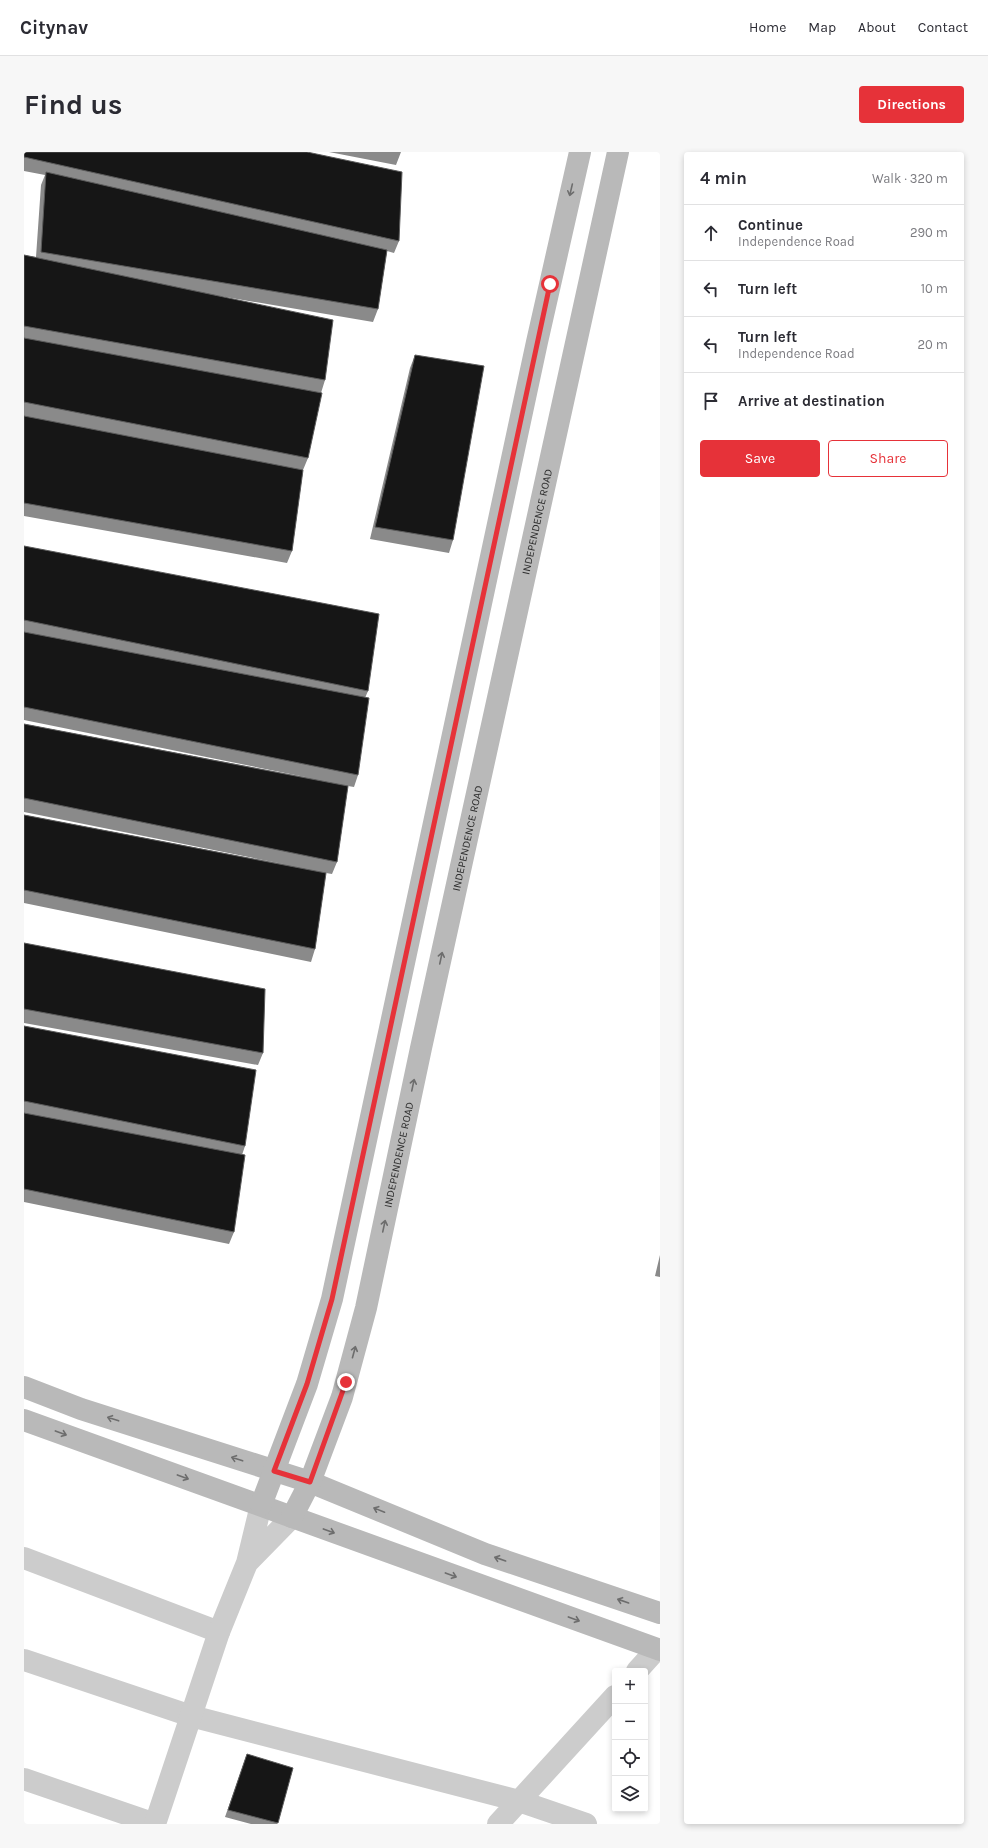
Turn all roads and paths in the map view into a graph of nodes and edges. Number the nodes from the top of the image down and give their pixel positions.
1 (580, 152) edge
2 (618, 152) edge
3 (24, 1388) edge
4 (24, 1420) edge
5 (274, 1471) junction
6 (310, 1482) junction
7 (261, 1505) junction
8 (292, 1517) junction
9 (24, 1558) edge
10 (247, 1563) junction
11 (660, 1613) edge
12 (219, 1632) junction
13 (659, 1650) edge
14 (24, 1660) edge
15 (640, 1668) edge
16 (612, 1699) edge
17 (191, 1716) junction
18 (24, 1779) edge
19 (519, 1801) junction
20 (155, 1824) edge
21 (498, 1824) edge
22 (586, 1824) edge

1 -> 5 main road
6 -> 2 main road, INDEPENDENCE ROAD
5 -> 3 main road
4 -> 7 main road
5 - 6 main road
5 - 7 main road
6 - 8 main road, INDEPENDENCE ROAD
11 -> 6 main road
7 - 8 main road
7 - 10 street
8 - 10 street
8 -> 13 main road
9 - 12 street
10 - 12 street
12 - 17 street
13 - 15 street
14 - 17 street
16 - 19 street
17 - 19 street
17 - 20 street
18 - 20 street
19 - 21 street
19 - 22 street

